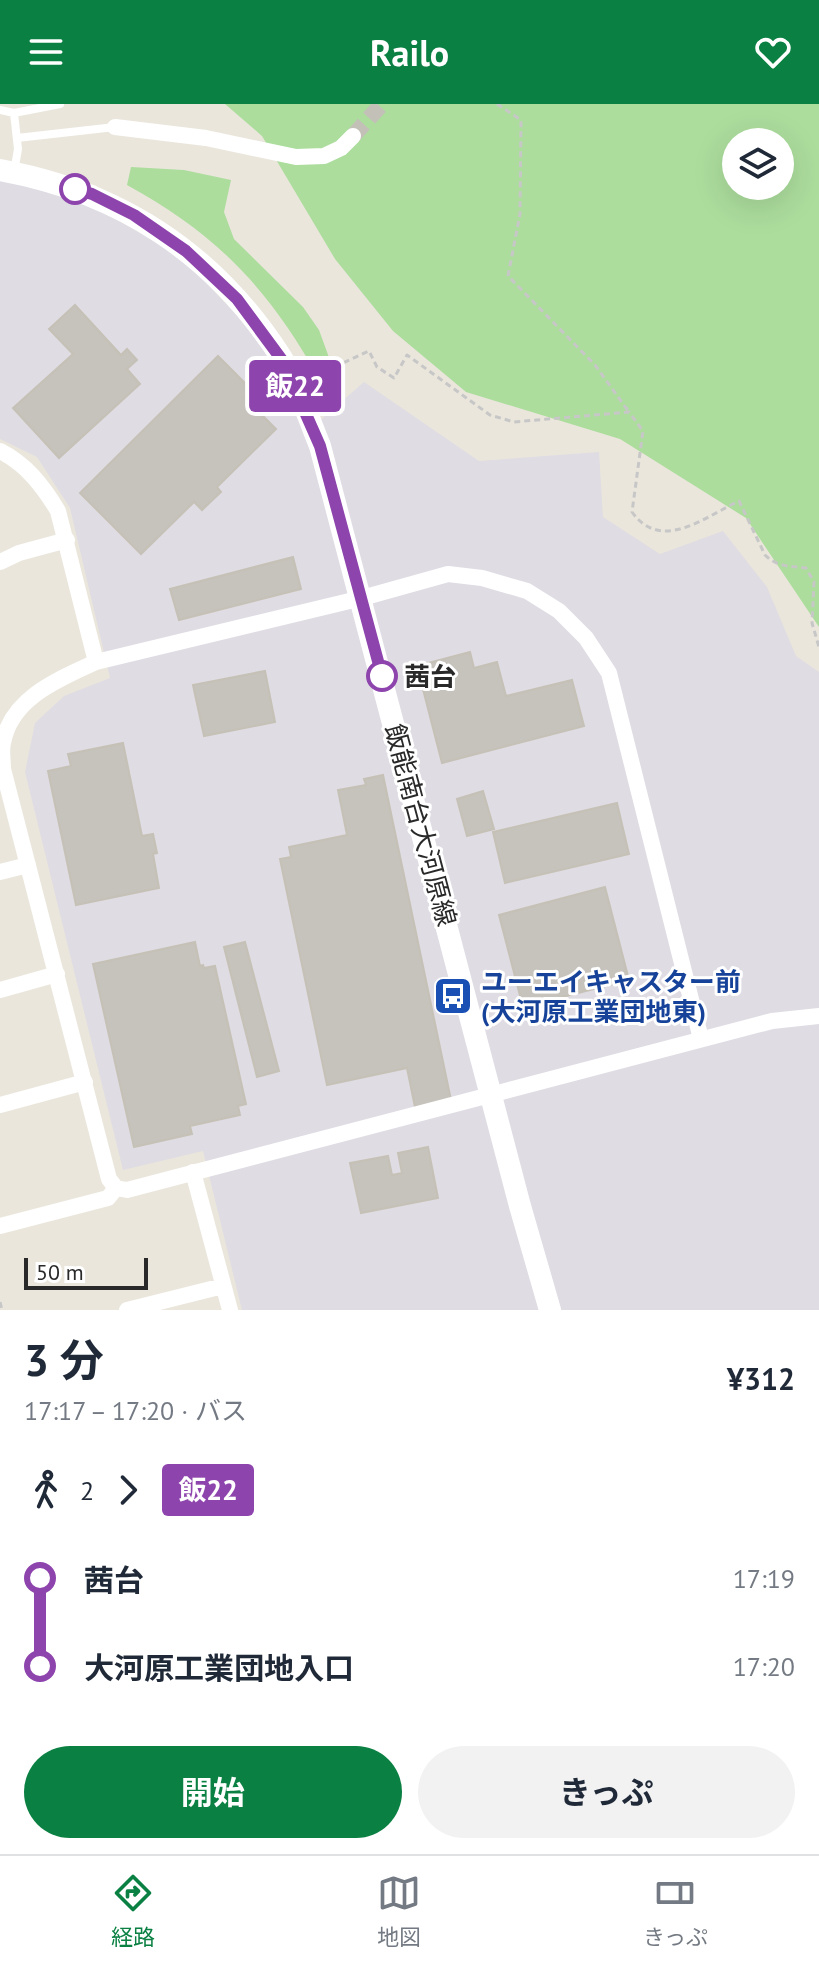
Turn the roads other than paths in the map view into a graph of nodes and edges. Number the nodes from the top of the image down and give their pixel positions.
1 (60, 104) edge
2 (5, 111) edge
3 (115, 127) joint
4 (353, 136) tunnel mouth
5 (17, 138) junction
6 (7, 171) edge
7 (0, 451) edge
8 (67, 540) junction
9 (0, 562) edge
10 (362, 598) junction
11 (96, 662) junction
12 (1, 769) edge
13 (28, 865) junction
14 (0, 872) edge
15 (57, 974) junction
16 (0, 990) edge
17 (819, 1016) edge
18 (701, 1039) junction
19 (85, 1082) junction
20 (492, 1093) junction
21 (0, 1105) edge
22 (193, 1172) junction
23 (116, 1188) junction
24 (0, 1226) edge
25 (223, 1286) junction
26 (127, 1310) edge
27 (230, 1310) edge
28 (550, 1310) edge

1 - 2 lane
2 - 5 lane
3 - 4 street
3 - 5 lane
5 - 6 lane
6 - 10 street, 飯能南台大河原線
7 - 8 street
8 - 9 street
8 - 11 street
10 - 11 street
10 - 18 street
10 - 20 street, 飯能南台大河原線
11 - 12 street
12 - 13 street
13 - 14 street
13 - 15 street
15 - 16 street
15 - 19 street
17 - 18 street
18 - 20 street
19 - 21 street
19 - 23 street
20 - 22 street
20 - 28 street, 飯能南台大河原線
22 - 23 street
22 - 25 street
23 - 24 street
25 - 26 street
25 - 27 street

